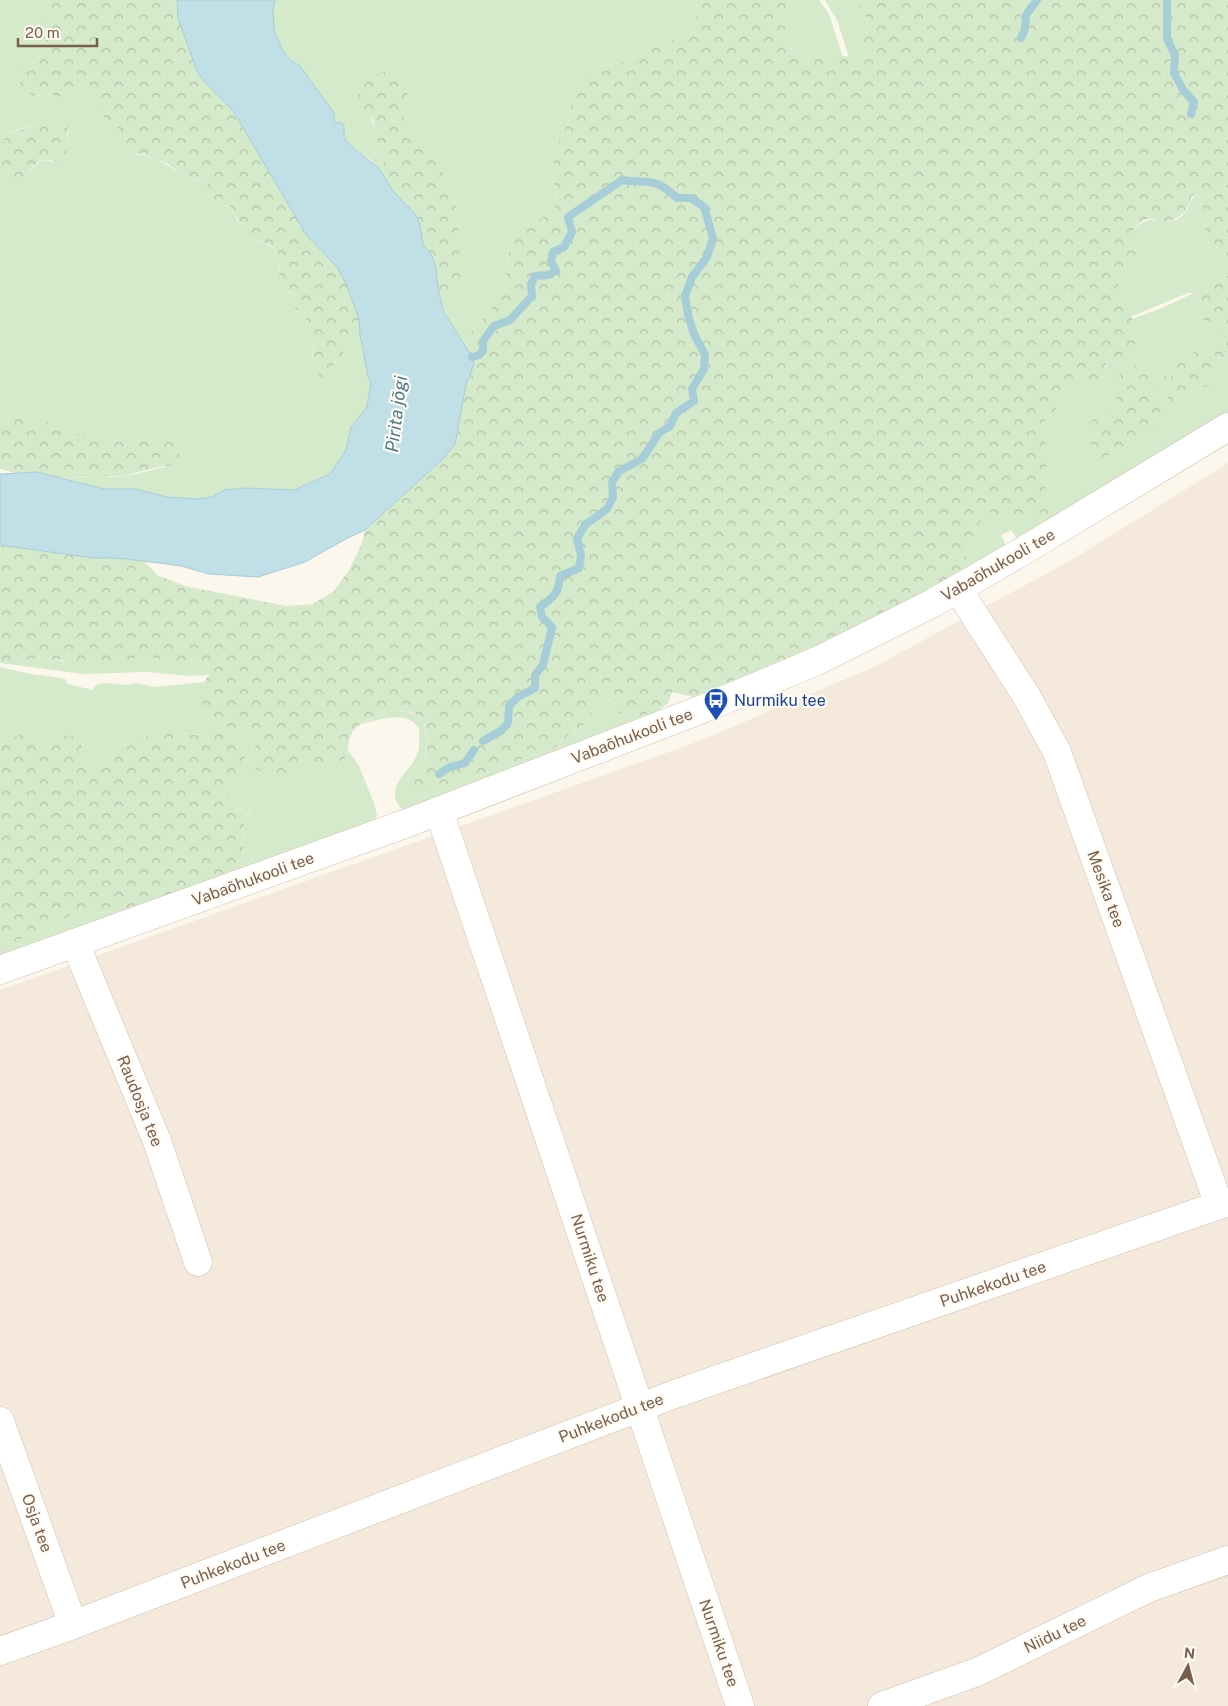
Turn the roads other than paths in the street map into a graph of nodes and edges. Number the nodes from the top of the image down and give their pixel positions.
1 (1228, 427) edge
2 (960, 588) junction
3 (439, 811) junction
4 (75, 942) junction
5 (0, 970) edge
6 (1224, 1204) edge
7 (198, 1262) dead end
8 (639, 1408) junction
9 (0, 1421) edge
10 (1228, 1560) edge
11 (73, 1625) junction
12 (0, 1651) edge
13 (740, 1706) edge
14 (882, 1706) edge

1 - 2 street, Vabaõhukooli tee
2 - 3 street, Vabaõhukooli tee
2 - 6 street, Mesika tee
3 - 4 street, Vabaõhukooli tee
3 - 8 street, Nurmiku tee
4 - 5 street, Vabaõhukooli tee
4 - 7 street, Raudosja tee
6 - 8 street, Puhkekodu tee
8 - 11 street, Puhkekodu tee
8 - 13 street, Nurmiku tee
9 - 11 street, Osja tee
10 - 14 street, Niidu tee
11 - 12 street, Puhkekodu tee

